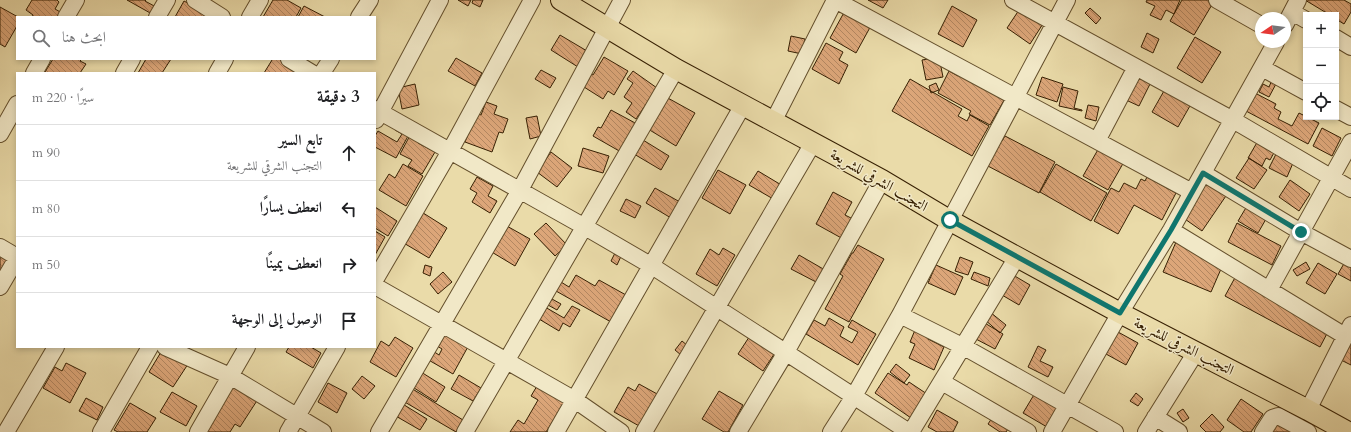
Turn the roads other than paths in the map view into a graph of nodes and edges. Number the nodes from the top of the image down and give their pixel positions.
1 (76, 0) edge
2 (167, 0) edge
3 (195, 0) edge
4 (260, 0) edge
5 (370, 0) edge
6 (440, 0) edge
7 (532, 0) edge
8 (561, 0) edge
9 (622, 0) edge
10 (835, 0) edge
11 (1013, 0) edge
12 (1067, 0) edge
13 (1217, 0) edge
14 (1292, 12) edge
15 (67, 16) edge
16 (158, 16) edge
17 (220, 16) edge
18 (251, 16) edge
19 (360, 16) edge
20 (1303, 18) edge
21 (1255, 22) edge
22 (1054, 23) junction
23 (607, 28) junction
24 (1339, 40) edge
25 (1351, 47) edge
26 (1273, 48) edge
27 (41, 60) edge
28 (131, 60) edge
29 (224, 60) edge
30 (291, 60) edge
31 (330, 60) edge
32 (1136, 67) junction
33 (1262, 68) junction
34 (676, 69) junction
35 (35, 72) edge
36 (125, 72) edge
37 (218, 72) edge
38 (310, 72) edge
39 (323, 72) edge
40 (1303, 90) edge
41 (1015, 97) junction
42 (743, 105) junction
43 (16, 106) edge
44 (1339, 110) edge
45 (377, 114) edge
46 (1351, 117) edge
47 (1233, 120) junction
48 (773, 122) junction
49 (0, 134) edge
50 (1097, 141) junction
51 (1351, 142) edge
52 (813, 143) junction
53 (450, 150) junction
54 (1203, 173) junction
55 (1331, 178) junction
56 (882, 180) junction
57 (1351, 189) edge
58 (520, 190) junction
59 (1192, 192) junction
60 (950, 220) junction
61 (585, 227) junction
62 (1171, 230) junction
63 (1301, 232) junction
64 (0, 247) edge
65 (16, 257) edge
66 (1017, 257) junction
67 (1351, 259) edge
68 (16, 260) edge
69 (652, 266) junction
70 (376, 278) edge
71 (0, 287) edge
72 (376, 287) edge
73 (1269, 290) junction
74 (717, 307) junction
75 (1120, 313) junction
76 (900, 315) junction
77 (442, 324) junction
78 (1348, 330) edge
79 (964, 347) junction
80 (55, 348) edge
81 (149, 348) edge
82 (167, 348) edge
83 (246, 348) edge
84 (336, 348) edge
85 (786, 352) junction
86 (1196, 352) junction
87 (507, 361) junction
88 (230, 376) junction
89 (942, 382) junction
90 (854, 396) junction
91 (575, 400) junction
92 (1068, 405) junction
93 (1308, 410) junction
94 (297, 416) junction
95 (1155, 417) junction
96 (6, 430) edge
97 (100, 432) edge
98 (198, 432) edge
99 (288, 432) edge
100 (323, 432) edge
101 (379, 432) edge
102 (465, 432) edge
103 (556, 432) edge
104 (621, 432) edge
105 (644, 432) edge
106 (738, 432) edge
107 (831, 432) edge
108 (910, 432) edge
109 (1028, 432) edge
110 (1052, 432) edge
111 (1115, 432) edge
112 (1146, 432) edge
113 (1178, 432) edge
114 (1263, 432) edge
115 (1308, 432) edge
116 (1348, 432) edge

1 - 15 street
2 - 16 street
3 - 17 street
4 - 18 street
5 - 19 street
6 - 45 street
7 - 53 street
8 - 23 main road, التجنب الشرقي للشريعة
9 - 23 street
10 - 41 street
10 - 48 street
11 - 22 street
12 - 22 street
13 - 21 street
14 - 20 street
22 - 32 street
22 - 41 street
23 - 34 main road, التجنب الشرقي للشريعة
23 - 58 street
24 - 25 street
26 - 33 street
27 - 35 street
28 - 36 street
29 - 37 street
30 - 38 street
31 - 39 street
32 - 47 street
32 - 50 street
33 - 40 street
33 - 47 street
34 - 42 main road, التجنب الشرقي للشريعة
34 - 61 street
41 - 50 street
41 - 60 street
42 - 48 main road, التجنب الشرقي للشريعة
42 - 69 street
43 - 49 street
44 - 46 street
45 - 53 street
47 - 54 street
47 - 55 street
48 - 52 main road, التجنب الشرقي للشريعة
50 - 59 street
51 - 55 street
52 - 56 main road, التجنب الشرقي للشريعة
52 - 74 street
53 - 58 street
53 - 70 street
54 - 59 street
54 - 63 street
55 - 57 street
55 - 63 street
56 - 60 main road, التجنب الشرقي للشريعة
56 - 85 street
58 - 61 street
58 - 77 street
59 - 62 street
60 - 66 main road, التجنب الشرقي للشريعة
60 - 76 street
61 - 69 street
61 - 87 street
62 - 73 street
62 - 75 street
63 - 67 street
63 - 73 street
64 - 65 street
66 - 75 main road, التجنب الشرقي للشريعة
66 - 79 street
68 - 71 street
69 - 74 street
69 - 91 street
72 - 77 street
73 - 78 street
74 - 85 street
74 - 105 street
75 - 86 main road, التجنب الشرقي للشريعة
75 - 92 street
76 - 79 street
76 - 90 street
77 - 87 street
77 - 101 street
78 - 93 street
79 - 89 street
79 - 92 street
80 - 96 street
81 - 97 street
82 - 88 street
83 - 88 street
84 - 94 street
85 - 90 street
85 - 106 street
86 - 93 main road, التجنب الشرقي للشريعة
86 - 95 street
87 - 91 street
87 - 102 street
88 - 94 street
88 - 98 street
89 - 108 street
89 - 109 street
90 - 107 street
90 - 108 street
91 - 103 street
91 - 104 street
92 - 110 street
92 - 111 street
93 - 116 main road, التجنب الشرقي للشريعة
94 - 99 street
94 - 100 street
95 - 112 street
95 - 113 street
114 - 115 street

